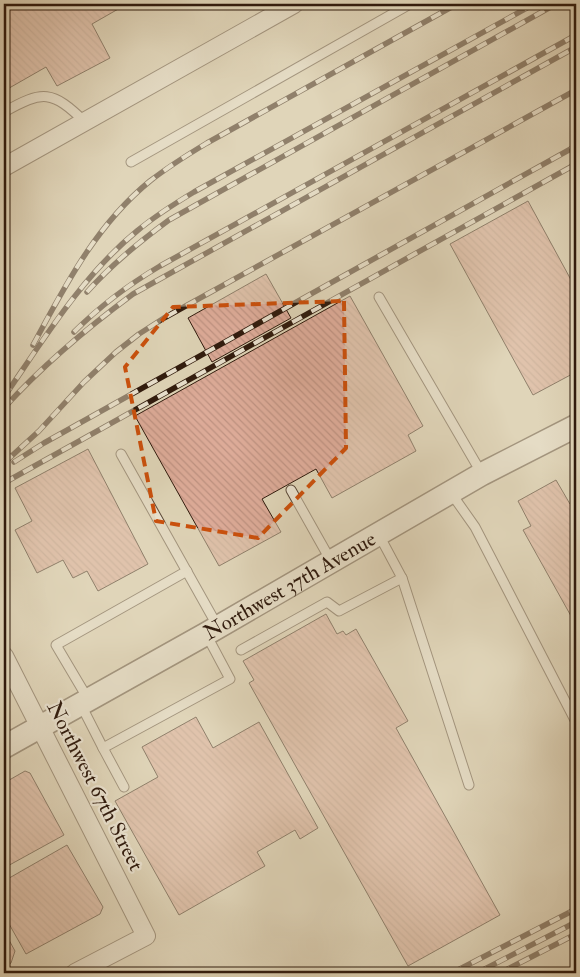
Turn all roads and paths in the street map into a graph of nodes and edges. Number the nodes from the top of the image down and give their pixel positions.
1 (294, 4) edge
2 (410, 4) edge
3 (4, 112) edge
4 (85, 122) junction
5 (131, 162) dead end
6 (4, 167) edge
7 (379, 297) dead end
8 (576, 426) edge
9 (121, 454) dead end
10 (482, 474) junction
11 (291, 490) dead end
12 (450, 493) junction
13 (379, 535) junction
14 (332, 562) junction
15 (187, 571) junction
16 (402, 578) junction
17 (212, 630) junction
18 (241, 650) dead end
19 (4, 656) edge
20 (85, 703) junction
21 (576, 722) edge
22 (41, 728) junction
23 (4, 748) edge
24 (103, 748) junction
25 (469, 785) dead end
26 (124, 787) dead end
27 (75, 973) edge

1 - 4 street
2 - 5 lane
3 - 4 lane
4 - 6 street
7 - 10 lane
8 - 10 street, Northwest 37th Avenue
9 - 15 lane
10 - 12 street, Northwest 37th Avenue
11 - 14 lane
12 - 13 street, Northwest 37th Avenue
12 - 21 lane
13 - 14 street, Northwest 37th Avenue
13 - 16 lane
14 - 17 street, Northwest 37th Avenue
15 - 17 lane
15 - 20 lane
16 - 18 lane
16 - 25 lane
17 - 20 street, Northwest 37th Avenue
17 - 24 lane
19 - 22 street, Northwest 67th Street
20 - 22 street, Northwest 37th Avenue
20 - 24 lane
22 - 23 street, Northwest 37th Avenue
22 - 27 street, Northwest 67th Street
24 - 26 lane

